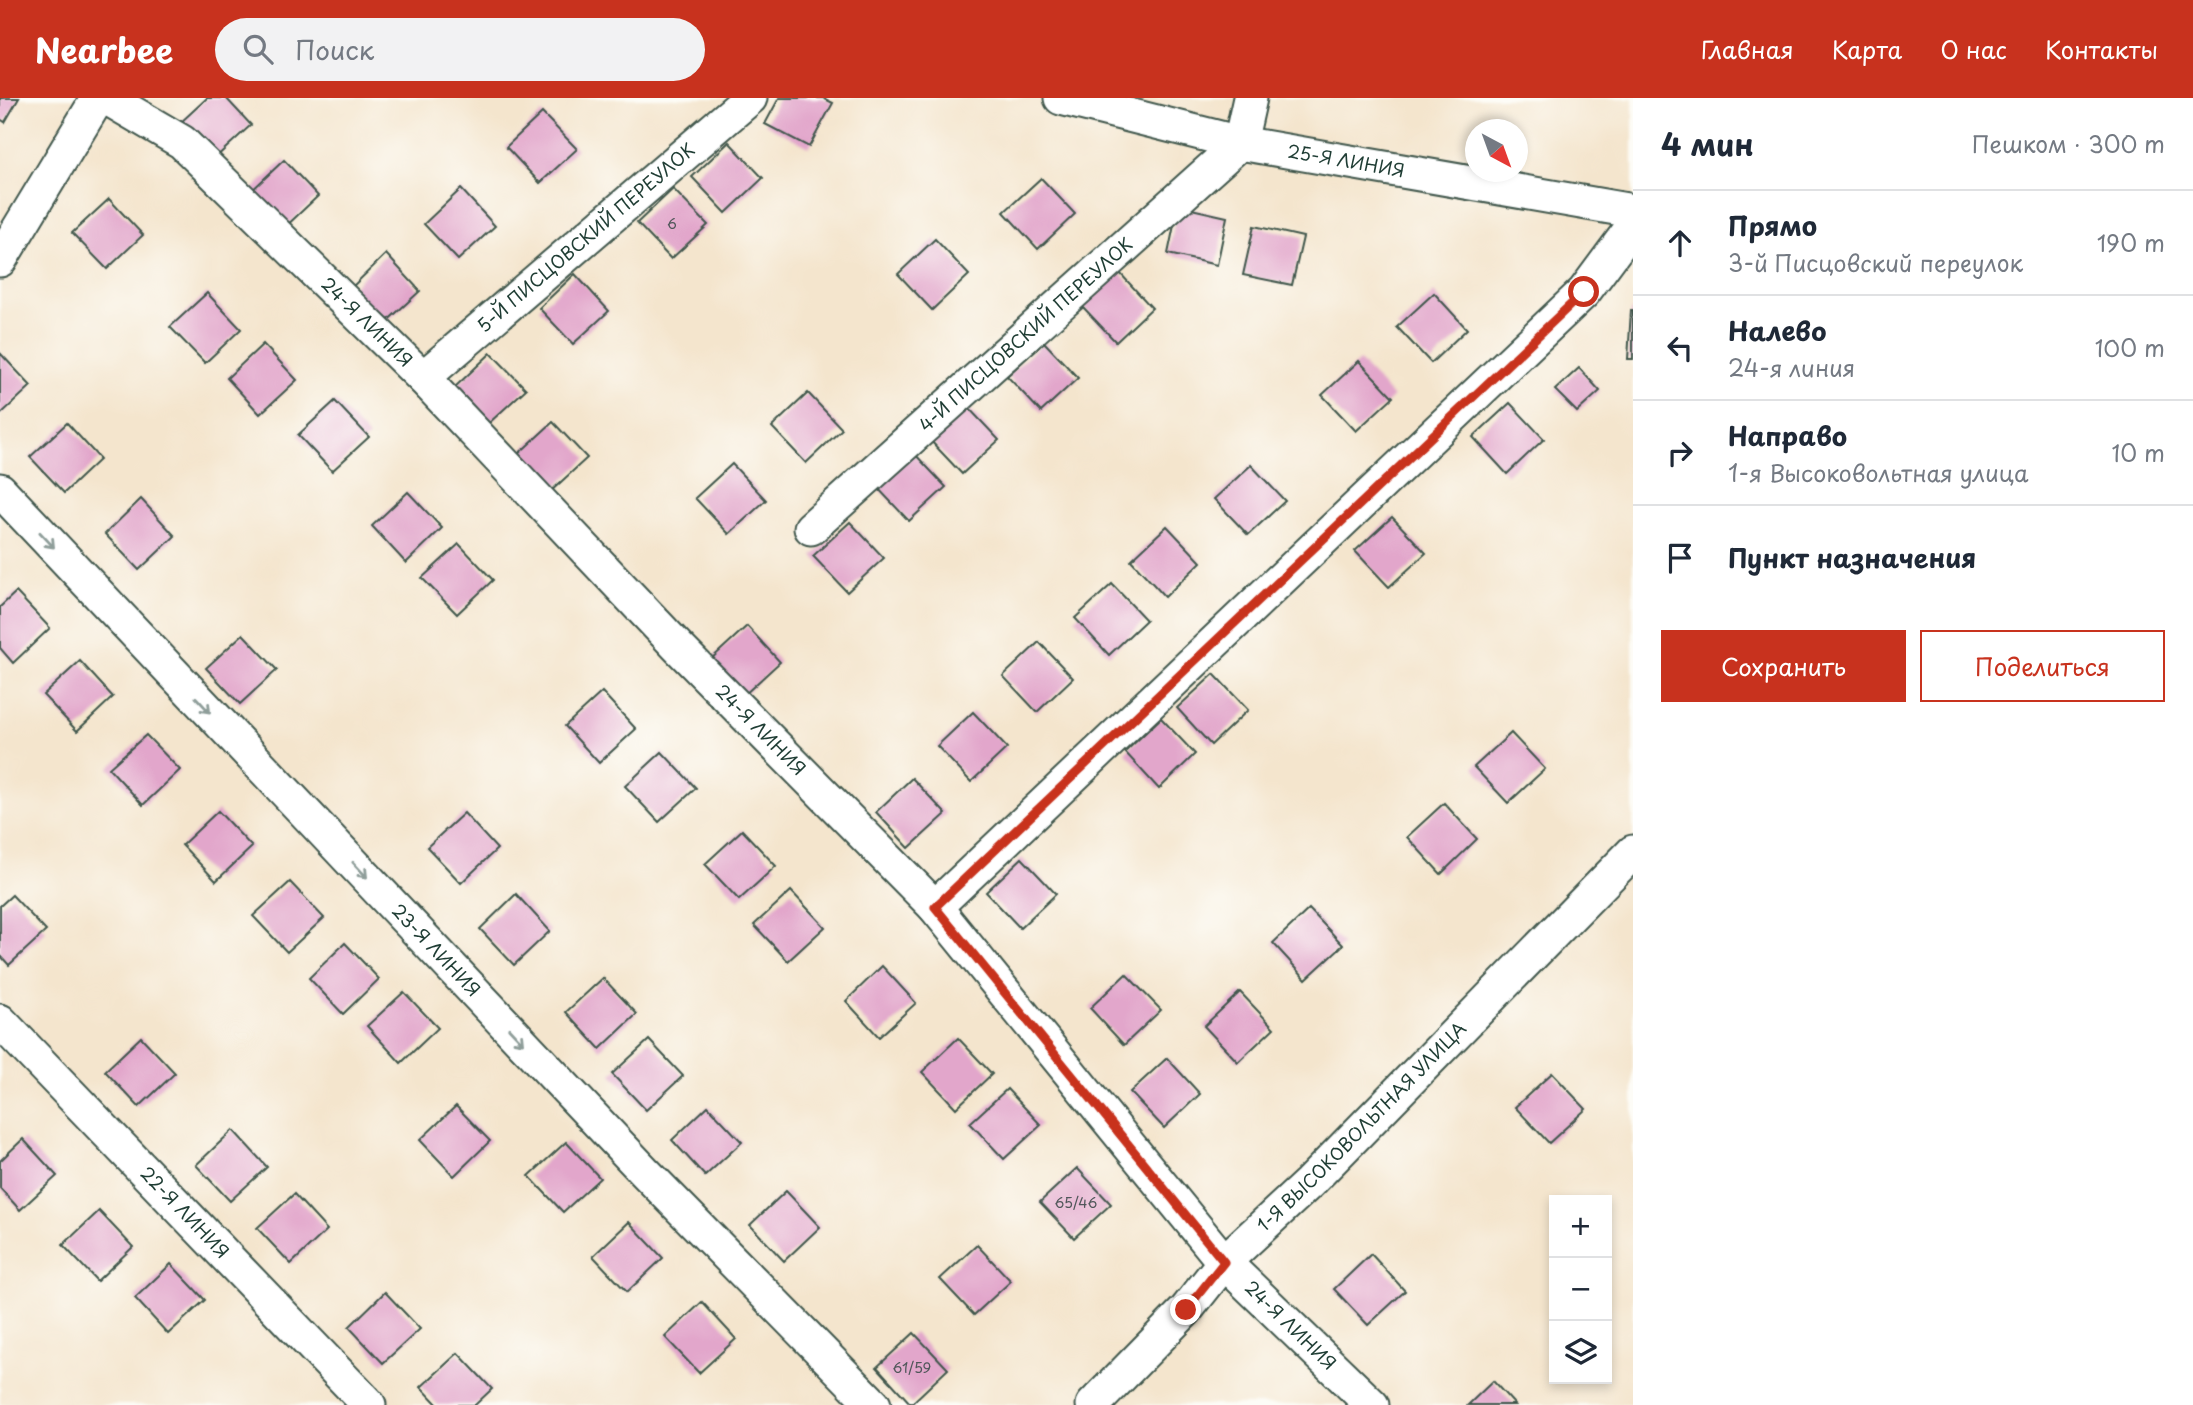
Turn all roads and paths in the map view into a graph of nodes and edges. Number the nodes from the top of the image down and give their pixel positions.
1 (98, 98) edge
2 (107, 98) edge
3 (750, 98) edge
4 (1061, 98) edge
5 (1250, 98) edge
6 (1240, 144) junction
7 (1633, 211) edge
8 (1633, 226) edge
9 (0, 260) edge
10 (423, 378) junction
11 (0, 490) edge
12 (811, 528) dead end
13 (1633, 852) edge
14 (935, 907) junction
15 (0, 1021) edge
16 (1224, 1262) junction
17 (369, 1405) edge
18 (874, 1405) edge
19 (1093, 1405) edge
20 (1372, 1405) edge

1 - 9 street
2 - 10 street, 24-Я ЛИНИЯ
3 - 10 street, 5-Й ПИСЦОВСКИЙ ПЕРЕУЛОК
4 - 6 street, 25-Я ЛИНИЯ
5 - 6 street
6 - 7 street, 25-Я ЛИНИЯ
6 - 12 street, 4-Й ПИСЦОВСКИЙ ПЕРЕУЛОК
8 - 14 street
10 - 14 street, 24-Я ЛИНИЯ
11 -> 18 street, 23-Я ЛИНИЯ
13 - 16 street, 1-Я ВЫСОКОВОЛЬТНАЯ УЛИЦА
14 - 16 street, 24-Я ЛИНИЯ
15 - 17 street, 22-Я ЛИНИЯ
16 - 19 street, 1-Я ВЫСОКОВОЛЬТНАЯ УЛИЦА
16 - 20 street, 24-Я ЛИНИЯ

